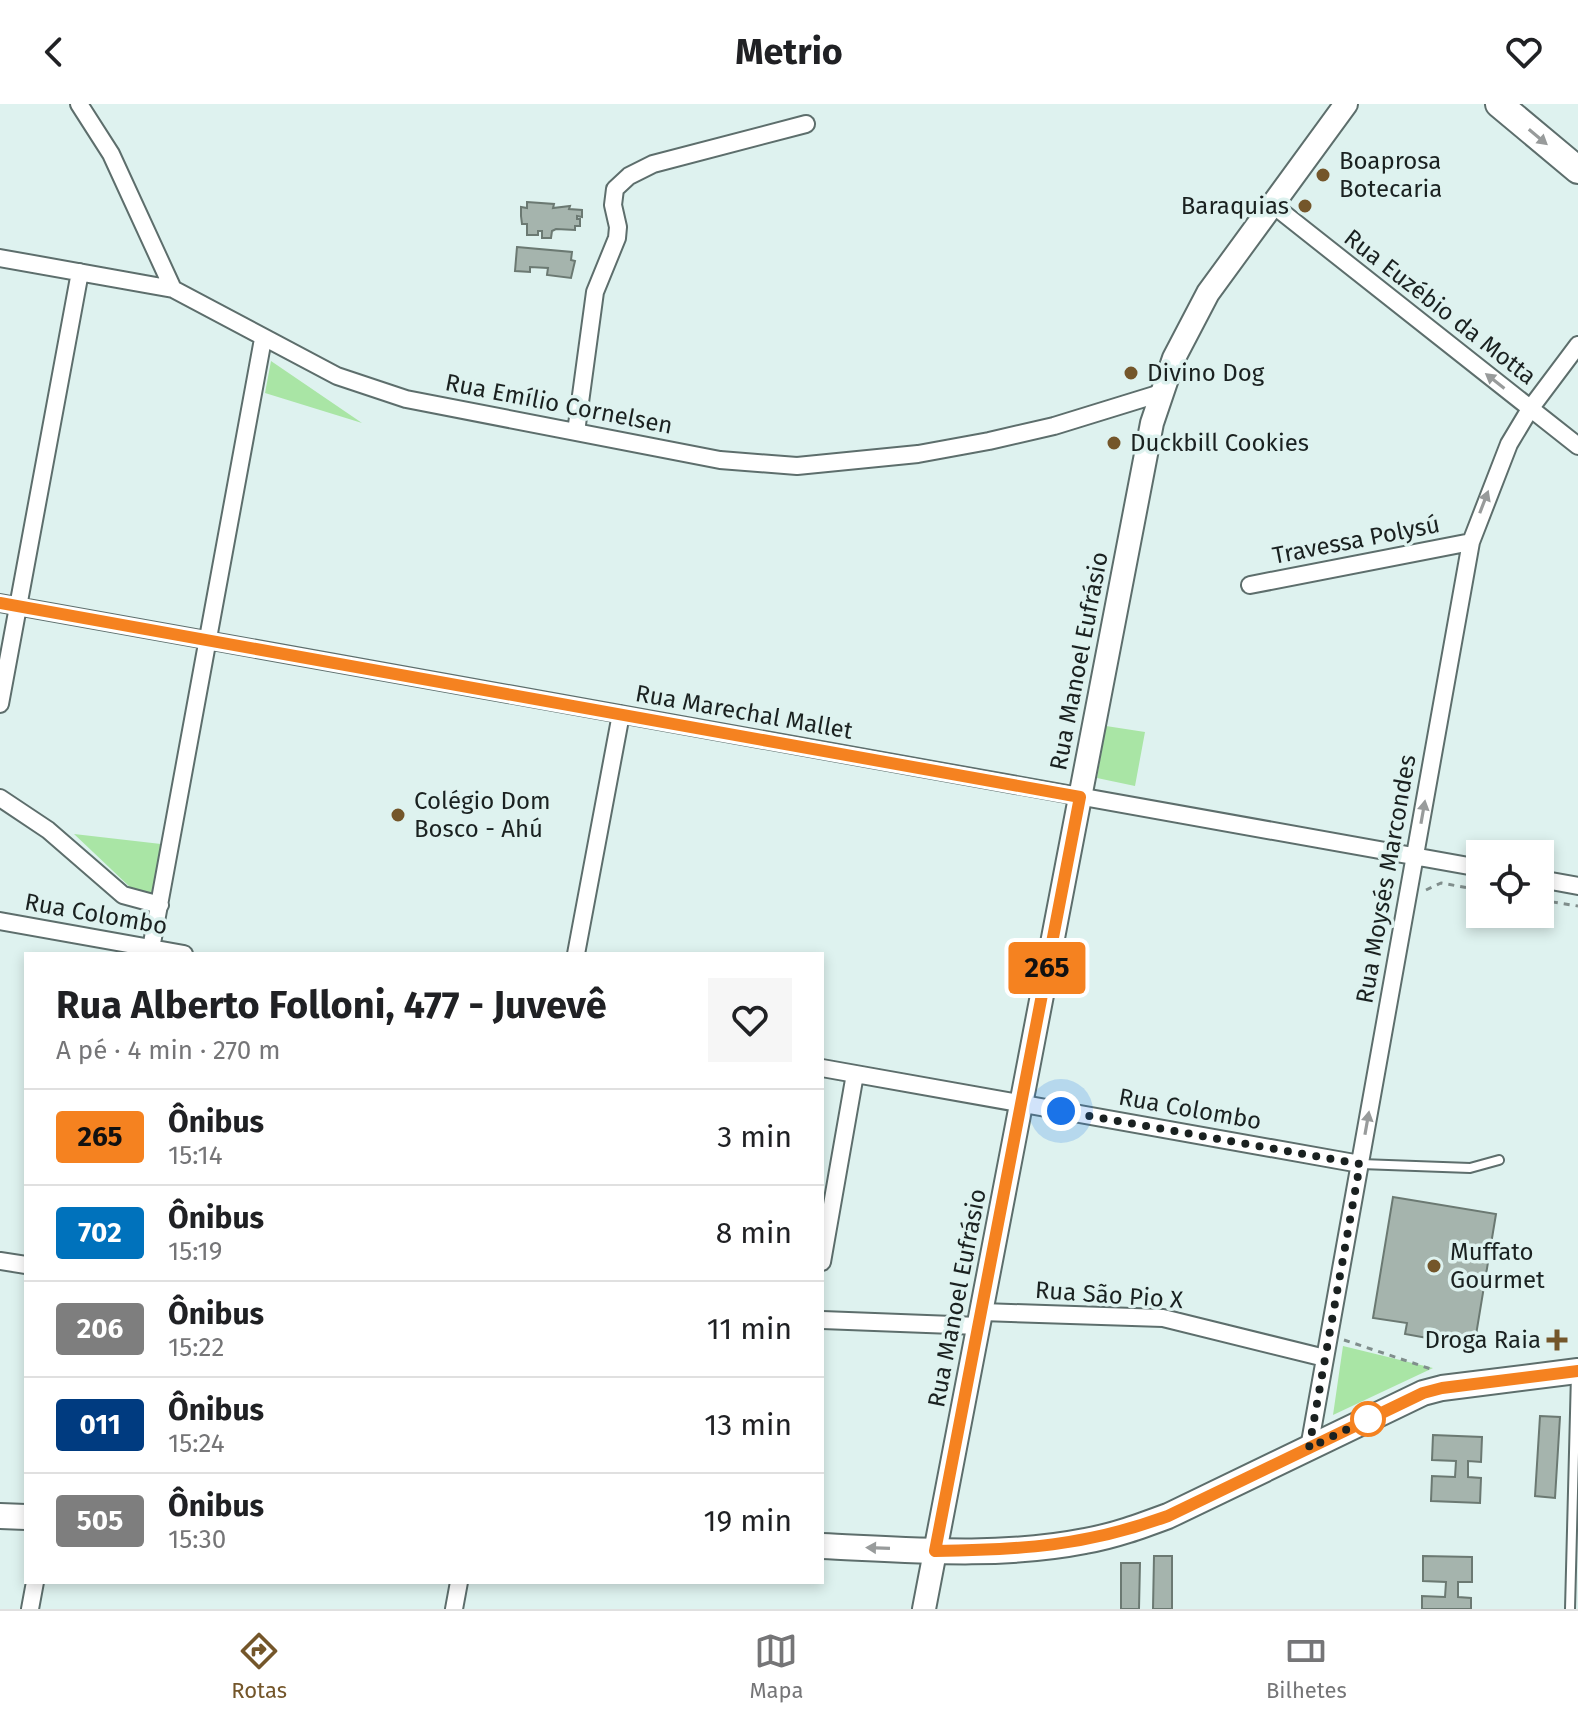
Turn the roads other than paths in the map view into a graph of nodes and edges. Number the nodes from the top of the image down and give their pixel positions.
1 (79, 104) edge
2 (1346, 104) edge
3 (1499, 104) edge
4 (806, 124) dead end
5 (1578, 170) edge
6 (1273, 205) junction
7 (0, 258) edge
8 (80, 272) junction
9 (173, 289) junction
10 (263, 339) junction
11 (1578, 345) edge
12 (1161, 393) junction
13 (1530, 409) junction
14 (576, 432) junction
15 (1578, 446) edge
16 (1471, 542) junction
17 (1250, 585) dead end
18 (0, 603) edge
19 (18, 606) junction
20 (208, 640) junction
21 (0, 704) edge
22 (621, 714) junction
23 (1080, 797) junction
24 (0, 798) edge
25 (1414, 857) junction
26 (1466, 866) edge
27 (1554, 882) edge
28 (1578, 886) edge
29 (160, 905) junction
30 (0, 921) edge
31 (151, 951) edge
32 (576, 952) edge
33 (824, 1068) edge
34 (855, 1074) junction
35 (1021, 1104) junction
36 (1499, 1160) dead end
37 (1360, 1164) junction
38 (824, 1251) edge
39 (0, 1261) edge
40 (24, 1265) edge
41 (980, 1319) junction
42 (824, 1320) edge
43 (1325, 1358) junction
44 (1577, 1371) edge
45 (1309, 1448) junction
46 (0, 1516) edge
47 (24, 1517) edge
48 (824, 1546) edge
49 (935, 1551) junction
50 (35, 1584) edge
51 (459, 1584) edge
52 (30, 1609) edge
53 (454, 1609) edge
54 (924, 1609) edge
55 (1570, 1609) edge

1 - 9 street
2 - 6 street, Rua Manoel Eufrásio
3 -> 5 main road
4 - 14 street
6 - 12 street, Rua Manoel Eufrásio
13 -> 6 street, Rua Euzébio da Motta
7 - 8 street, Rua Emílio Cornelsen
8 - 9 street, Rua Emílio Cornelsen
8 - 19 street
9 - 10 street, Rua Emílio Cornelsen
10 - 14 street, Rua Emílio Cornelsen
10 - 20 street
11 - 13 street, Rua Moysés Marcondes
12 - 14 street, Rua Emílio Cornelsen
12 - 23 street, Rua Manoel Eufrásio
13 - 15 street, Rua Euzébio da Motta
16 -> 13 street, Rua Moysés Marcondes
16 - 17 street, Travessa Polysú
25 -> 16 street, Rua Moysés Marcondes
18 - 19 street, Rua Marechal Mallet
19 - 20 street, Rua Marechal Mallet
19 - 21 street
20 - 22 street, Rua Marechal Mallet
20 - 29 street
22 - 23 street, Rua Marechal Mallet
22 - 32 street
23 - 25 street, Rua Marechal Mallet
23 - 35 street, Rua Manoel Eufrásio
24 - 29 street
25 - 26 street, Rua Marechal Mallet
37 -> 25 street, Rua Moysés Marcondes
27 - 28 street
29 - 31 street
30 - 31 street, Rua Colombo
33 - 34 street, Rua Colombo
34 - 35 street, Rua Colombo
34 - 38 street
35 - 37 street, Rua Colombo
35 - 41 street, Rua Manoel Eufrásio
36 - 37 lane
37 - 43 street, Rua Moysés Marcondes
39 - 40 street
41 - 42 street, Rua São Pio X
41 - 43 street, Rua São Pio X
41 - 49 street, Rua Manoel Eufrásio
43 - 45 street, Rua Moysés Marcondes
44 - 45 main road
44 - 55 lane
45 - 49 main road
46 - 47 main road
49 -> 48 main road
49 - 54 street, Rua Manoel Eufrásio
50 - 52 street
51 - 53 street

